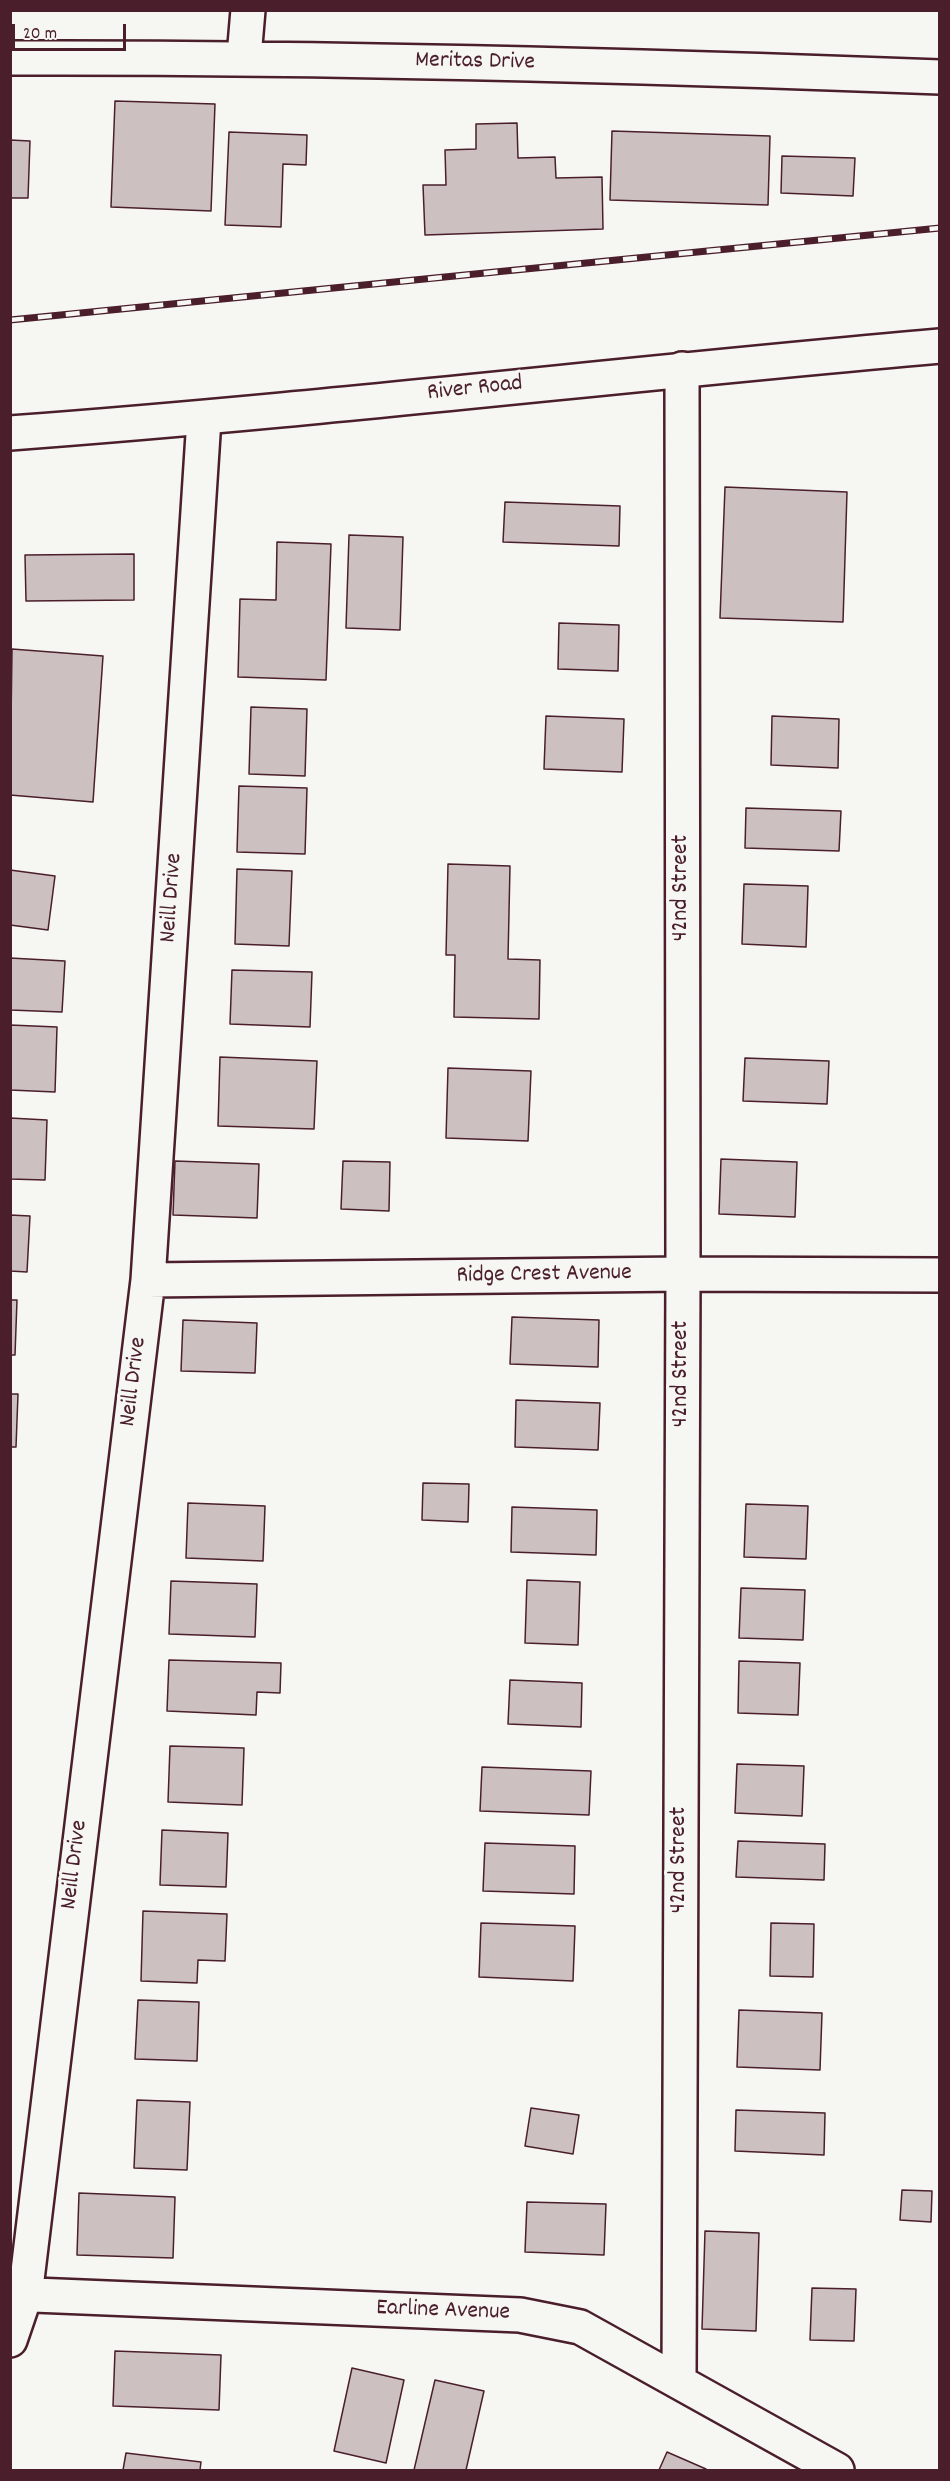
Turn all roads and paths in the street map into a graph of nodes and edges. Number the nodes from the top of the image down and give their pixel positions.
1 (248, 10) edge
2 (244, 57) junction
3 (10, 58) edge
4 (939, 78) edge
5 (939, 346) edge
6 (682, 369) junction
7 (204, 419) junction
8 (10, 432) edge
9 (683, 1274) junction
10 (939, 1275) edge
11 (148, 1280) junction
12 (18, 2295) edge
13 (10, 2340) edge
14 (679, 2380) junction
15 (837, 2470) edge

1 - 2 street
2 - 3 street, Meritas Drive
2 - 4 street, Meritas Drive
5 - 6 street, River Road
6 - 7 street, River Road
6 - 9 street, 42nd Street
7 - 8 street, River Road
7 - 11 street, Neill Drive
9 - 10 street, Ridge Crest Avenue
9 - 11 street, Ridge Crest Avenue
9 - 14 street, 42nd Street
11 - 12 street, Neill Drive
12 - 13 street, Neill Drive
12 - 14 street, Earline Avenue
14 - 15 street, Earline Avenue

